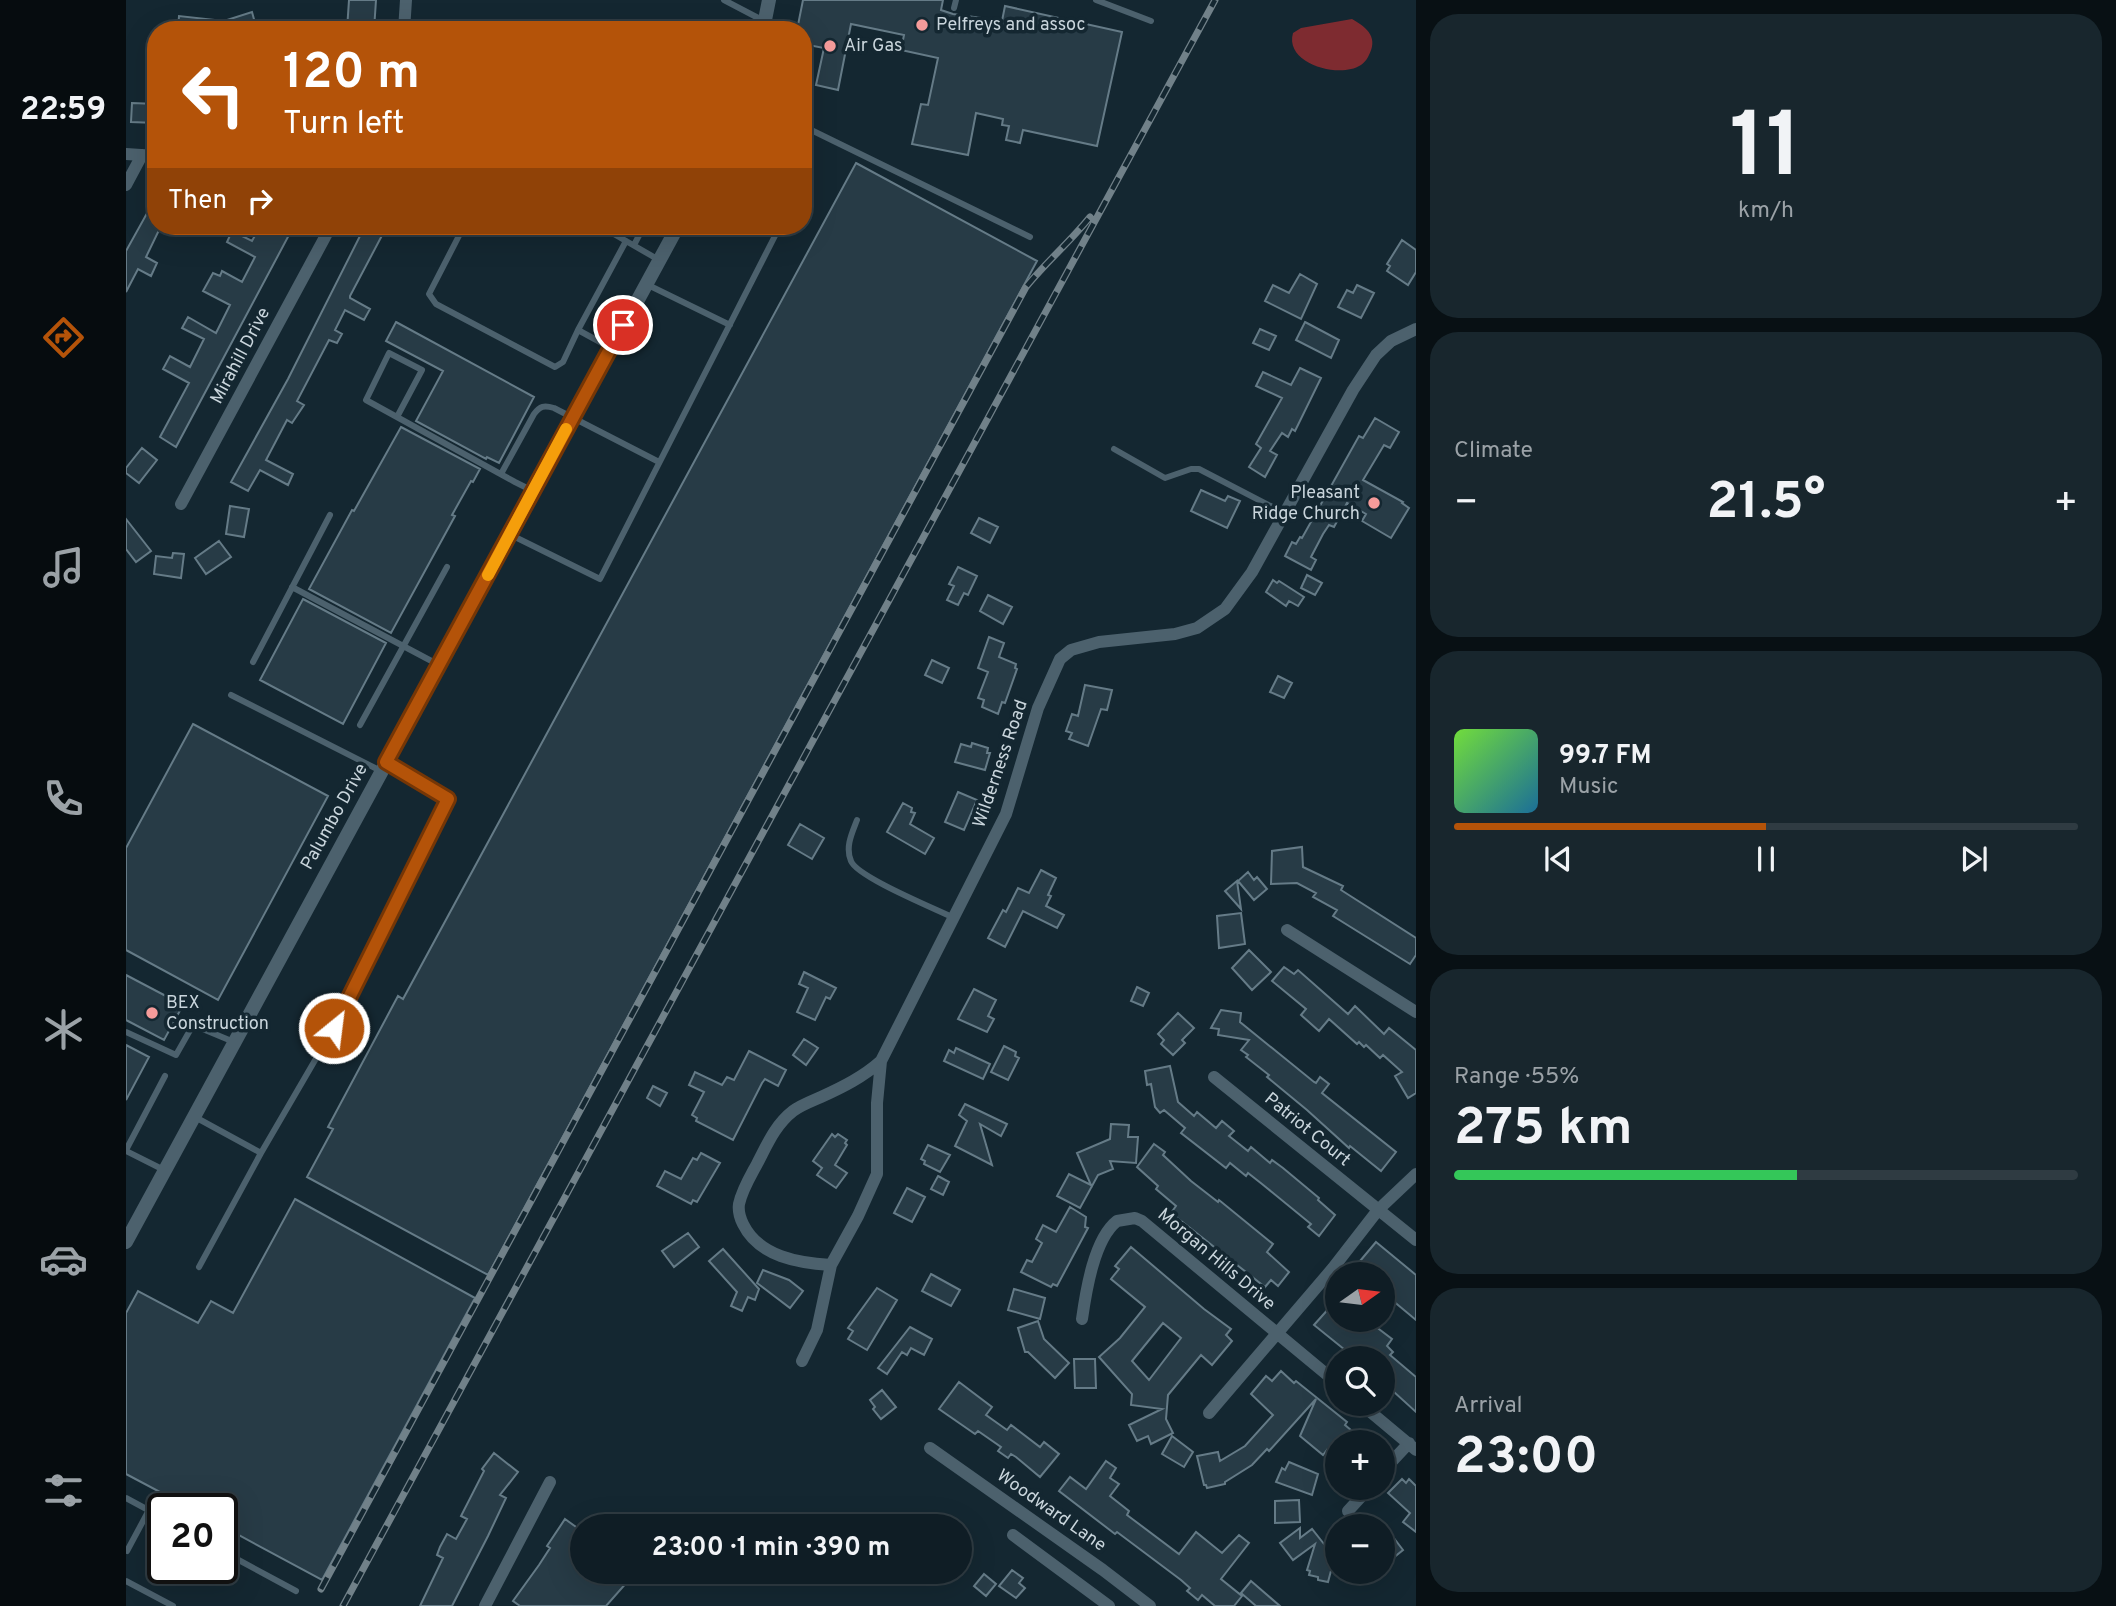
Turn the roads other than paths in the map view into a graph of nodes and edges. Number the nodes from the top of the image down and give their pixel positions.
1 (406, 0) edge
2 (724, 0) edge
3 (769, 0) edge
4 (1096, 0) edge
5 (1152, 20) dead end
6 (404, 21) edge
7 (757, 21) edge
8 (764, 21) edge
9 (812, 129) edge
10 (126, 154) edge
11 (142, 155) junction
12 (147, 155) edge
13 (126, 185) edge
14 (326, 235) edge
15 (459, 235) edge
16 (616, 235) edge
17 (639, 235) edge
18 (673, 235) edge
19 (775, 235) edge
20 (1030, 237) dead end
21 (626, 241) junction
22 (634, 245) junction
23 (659, 260) junction
24 (646, 284) junction
25 (730, 325) junction
26 (1416, 329) edge
27 (578, 330) junction
28 (611, 348) junction
29 (397, 417) junction
30 (573, 417) junction
31 (1114, 449) dead end
32 (659, 462) junction
33 (501, 474) junction
34 (533, 491) junction
35 (181, 504) dead end
36 (1284, 513) junction
37 (330, 515) dead end
38 (509, 535) junction
39 (447, 567) dead end
40 (292, 587) junction
41 (404, 646) junction
42 (253, 662) dead end
43 (439, 665) junction
44 (231, 695) dead end
45 (360, 725) dead end
46 (384, 767) junction
47 (857, 820) dead end
48 (954, 918) junction
49 (1287, 930) dead end
50 (1416, 1012) edge
51 (126, 1032) edge
52 (234, 1042) junction
53 (881, 1061) junction
54 (165, 1076) dead end
55 (1214, 1077) dead end
56 (194, 1116) junction
57 (126, 1151) edge
58 (261, 1153) junction
59 (164, 1170) junction
60 (1416, 1174) edge
61 (1378, 1210) junction
62 (1416, 1240) edge
63 (126, 1242) edge
64 (831, 1265) junction
65 (199, 1267) dead end
66 (1082, 1319) dead end
67 (1276, 1332) junction
68 (802, 1361) dead end
69 (1325, 1373) edge
70 (1209, 1413) dead end
71 (1376, 1416) edge
72 (1412, 1446) edge
73 (930, 1448) dead end
74 (1395, 1461) edge
75 (550, 1482) dead end
76 (126, 1497) edge
77 (1358, 1500) edge
78 (147, 1509) edge
79 (1348, 1511) dead end
80 (147, 1514) edge
81 (1013, 1535) dead end
82 (127, 1551) edge
83 (238, 1560) edge
84 (126, 1581) edge
85 (296, 1591) dead end
86 (173, 1606) edge
87 (485, 1606) edge
88 (1109, 1606) edge
89 (1150, 1606) edge

1 - 6 street
2 - 7 lane
3 - 8 street
4 - 5 lane
9 - 20 lane
10 - 11 street
11 - 12 street
11 - 13 street
14 - 35 street, Mirahill Drive
15 - 27 lane
16 - 21 lane
17 - 22 lane
18 - 23 street, Palumbo Drive
19 - 25 lane
21 - 22 lane
21 - 27 lane
22 - 23 lane
23 - 24 street, Palumbo Drive
24 - 25 lane
24 - 28 street, Palumbo Drive
25 - 32 lane
26 - 36 street, Wilderness Road
27 - 28 lane
28 - 30 street, Palumbo Drive
29 - 29 lane
29 - 33 lane
30 - 32 lane
30 - 33 lane
30 - 34 street, Palumbo Drive
31 - 36 lane
32 - 38 lane
33 - 34 lane
34 - 38 street, Palumbo Drive
36 - 48 street, Wilderness Road
37 - 40 lane
38 - 43 street, Palumbo Drive
39 - 41 lane
40 - 41 lane
40 - 42 lane
41 - 43 lane
41 - 45 lane
43 - 46 street, Palumbo Drive
44 - 46 lane
46 - 52 street, Palumbo Drive
46 - 58 lane
47 - 48 lane
48 - 53 street, Wilderness Road
49 - 50 street
51 - 52 lane
52 - 56 street, Palumbo Drive
53 - 64 street, Wilderness Road
53 - 64 street
54 - 57 lane
55 - 61 street, Patriot Court
56 - 58 lane
56 - 59 street, Palumbo Drive
57 - 59 lane
58 - 65 lane
59 - 63 street, Palumbo Drive
60 - 61 street
61 - 62 street, Patriot Court
61 - 67 street
64 - 68 street, Wilderness Road
66 - 67 street, Morgan Hills Drive
67 - 69 street, Morgan Hills Drive
67 - 70 street
71 - 72 street
72 - 74 street
73 - 89 street, Woodward Lane
75 - 87 street
76 - 78 lane
77 - 79 street
80 - 82 lane
81 - 88 street
83 - 85 lane
84 - 86 lane

